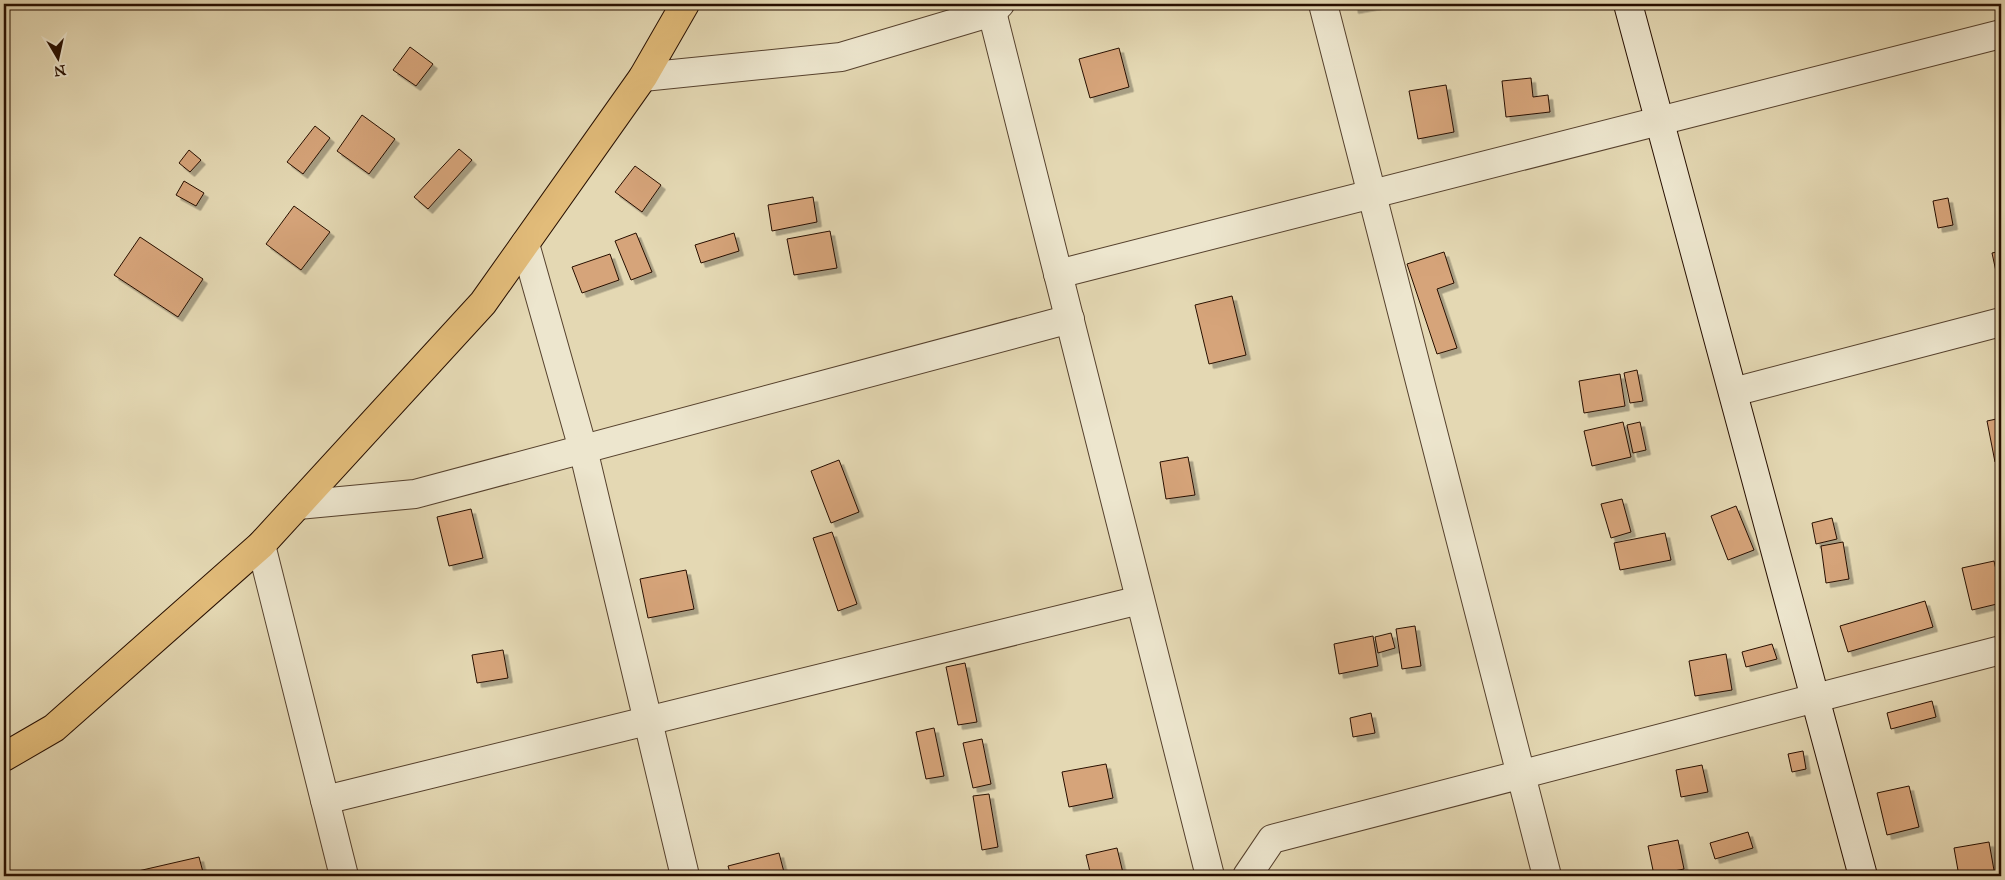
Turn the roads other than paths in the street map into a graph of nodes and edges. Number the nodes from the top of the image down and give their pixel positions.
1 (685, 4) edge
2 (1323, 4) edge
3 (1628, 4) edge
4 (994, 6) edge
5 (2001, 34) edge
6 (643, 77) junction
7 (1660, 121) junction
8 (1372, 194) junction
9 (525, 244) junction
10 (1058, 274) junction
11 (1070, 319) junction
12 (2001, 322) edge
13 (1732, 392) junction
14 (583, 449) junction
15 (298, 505) junction
16 (261, 545) junction
17 (1140, 600) junction
18 (2001, 650) edge
19 (1815, 698) junction
20 (648, 721) junction
21 (4, 757) edge
22 (1521, 775) junction
23 (325, 800) junction
24 (344, 876) edge
25 (685, 876) edge
26 (1210, 876) edge
27 (1247, 876) edge
28 (1547, 876) edge
29 (1863, 876) edge

1 - 6 main road
2 - 8 street
3 - 7 street
4 - 6 street
4 - 10 street
5 - 7 street
6 - 9 main road
7 - 8 street
7 - 13 street
8 - 10 street
8 - 22 street
9 - 14 street
9 - 15 main road
10 - 11 street
11 - 14 street
11 - 17 street
12 - 13 street
13 - 19 street
14 - 15 street
14 - 20 street
15 - 16 main road
16 - 21 main road
16 - 23 street
17 - 20 street
17 - 26 street
18 - 19 street
19 - 22 street
19 - 29 street
20 - 23 street
20 - 25 street
22 - 27 street
22 - 28 street
23 - 24 street

